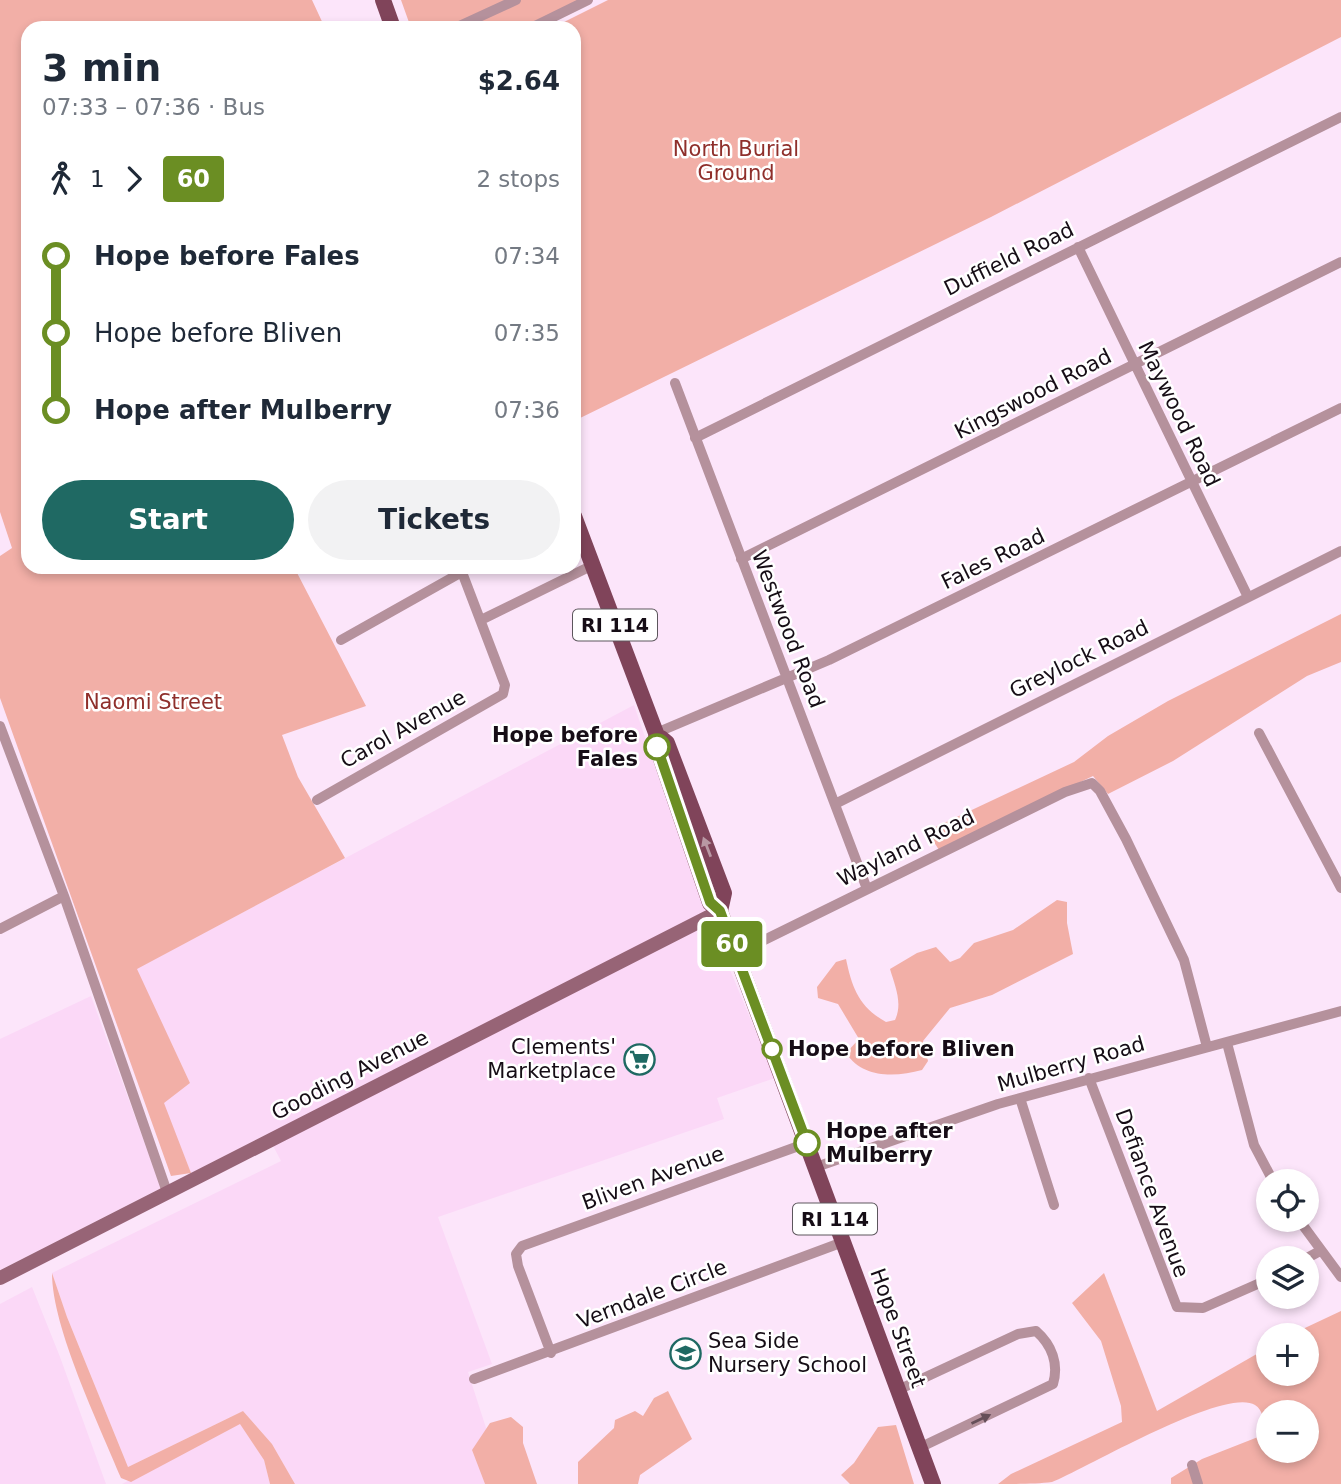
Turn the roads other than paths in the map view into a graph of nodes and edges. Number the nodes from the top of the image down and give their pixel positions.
1 (383, 0) edge
2 (516, 0) edge
3 (589, 0) edge
4 (390, 21) edge
5 (470, 21) edge
6 (546, 21) edge
7 (1341, 117) edge
8 (1078, 247) junction
9 (1341, 262) edge
10 (1133, 365) junction
11 (675, 383) dead end
12 (1341, 408) edge
13 (695, 438) junction
14 (1191, 482) junction
15 (581, 534) edge
16 (1341, 551) edge
17 (741, 559) junction
18 (593, 565) junction
19 (581, 571) edge
20 (454, 574) edge
21 (463, 574) edge
22 (575, 574) edge
23 (1248, 597) junction
24 (481, 620) junction
25 (341, 640) dead end
26 (788, 679) junction
27 (0, 729) edge
28 (656, 733) junction
29 (1259, 733) dead end
30 (317, 800) dead end
31 (835, 804) junction
32 (1341, 888) edge
33 (867, 889) junction
34 (64, 896) junction
35 (720, 911) junction
36 (0, 929) edge
37 (736, 954) junction
38 (1341, 1012) edge
39 (1227, 1043) junction
40 (1207, 1047) junction
41 (1089, 1078) junction
42 (1020, 1098) junction
43 (807, 1143) junction
44 (816, 1167) junction
45 (1267, 1169) edge
46 (167, 1192) junction
47 (1054, 1205) dead end
48 (1307, 1232) edge
49 (843, 1242) junction
50 (1320, 1251) joint
51 (1341, 1277) edge
52 (0, 1278) edge
53 (1256, 1285) edge
54 (551, 1353) junction
55 (474, 1379) dead end
56 (898, 1390) junction
57 (919, 1448) junction
58 (1192, 1465) dead end
59 (933, 1484) edge
60 (1198, 1484) edge

1 - 4 main road
2 - 5 street
3 - 6 street
7 - 8 street, Duffield Road
8 - 10 street, Maywood Road
8 - 13 street, Duffield Road
9 - 10 street, Kingswood Road
10 - 14 street, Maywood Road
10 - 17 street, Kingswood Road
11 - 13 street, Westwood Road
12 - 14 street, Fales Road
13 - 17 street, Westwood Road
14 - 23 street, Maywood Road
14 - 26 street, Fales Road
15 - 18 main road, Hope Street / RI 114
16 - 23 street, Greylock Road
17 - 26 street, Westwood Road
18 - 19 street
18 - 28 main road, Hope Street / RI 114
20 - 25 street
21 - 24 street
22 - 24 street
23 - 31 street, Greylock Road
24 - 30 street, Carol Avenue
26 - 28 street, Fales Road
26 - 31 street, Westwood Road
27 - 34 street
28 - 35 main road, Hope Street / RI 114
29 - 32 street
31 - 33 street, Westwood Road
33 - 37 street, Wayland Road
33 - 40 street, Wayland Road
34 - 36 street
34 - 46 street
35 - 37 main road, Hope Street / RI 114
35 - 46 main road, Gooding Avenue
37 - 43 main road, Hope Street / RI 114
38 - 39 street, Mulberry Road
39 - 40 street, Mulberry Road
39 - 45 street
40 - 41 street, Mulberry Road
41 - 42 street, Mulberry Road
41 - 53 street, Defiance Avenue
42 - 44 street, Mulberry Road
42 - 47 street
43 - 44 main road, Hope Street / RI 114
43 - 54 street, Bliven Avenue
44 - 49 main road, Hope Street / RI 114
46 - 52 main road, Gooding Avenue
48 - 50 street
49 - 54 street, Verndale Circle
49 - 56 main road, Hope Street / RI 114
50 - 51 street
54 - 55 street, Verndale Circle
56 - 57 main road, Hope Street / RI 114
57 -> 56 street
57 - 59 main road, Hope Street / RI 114
58 - 60 street

